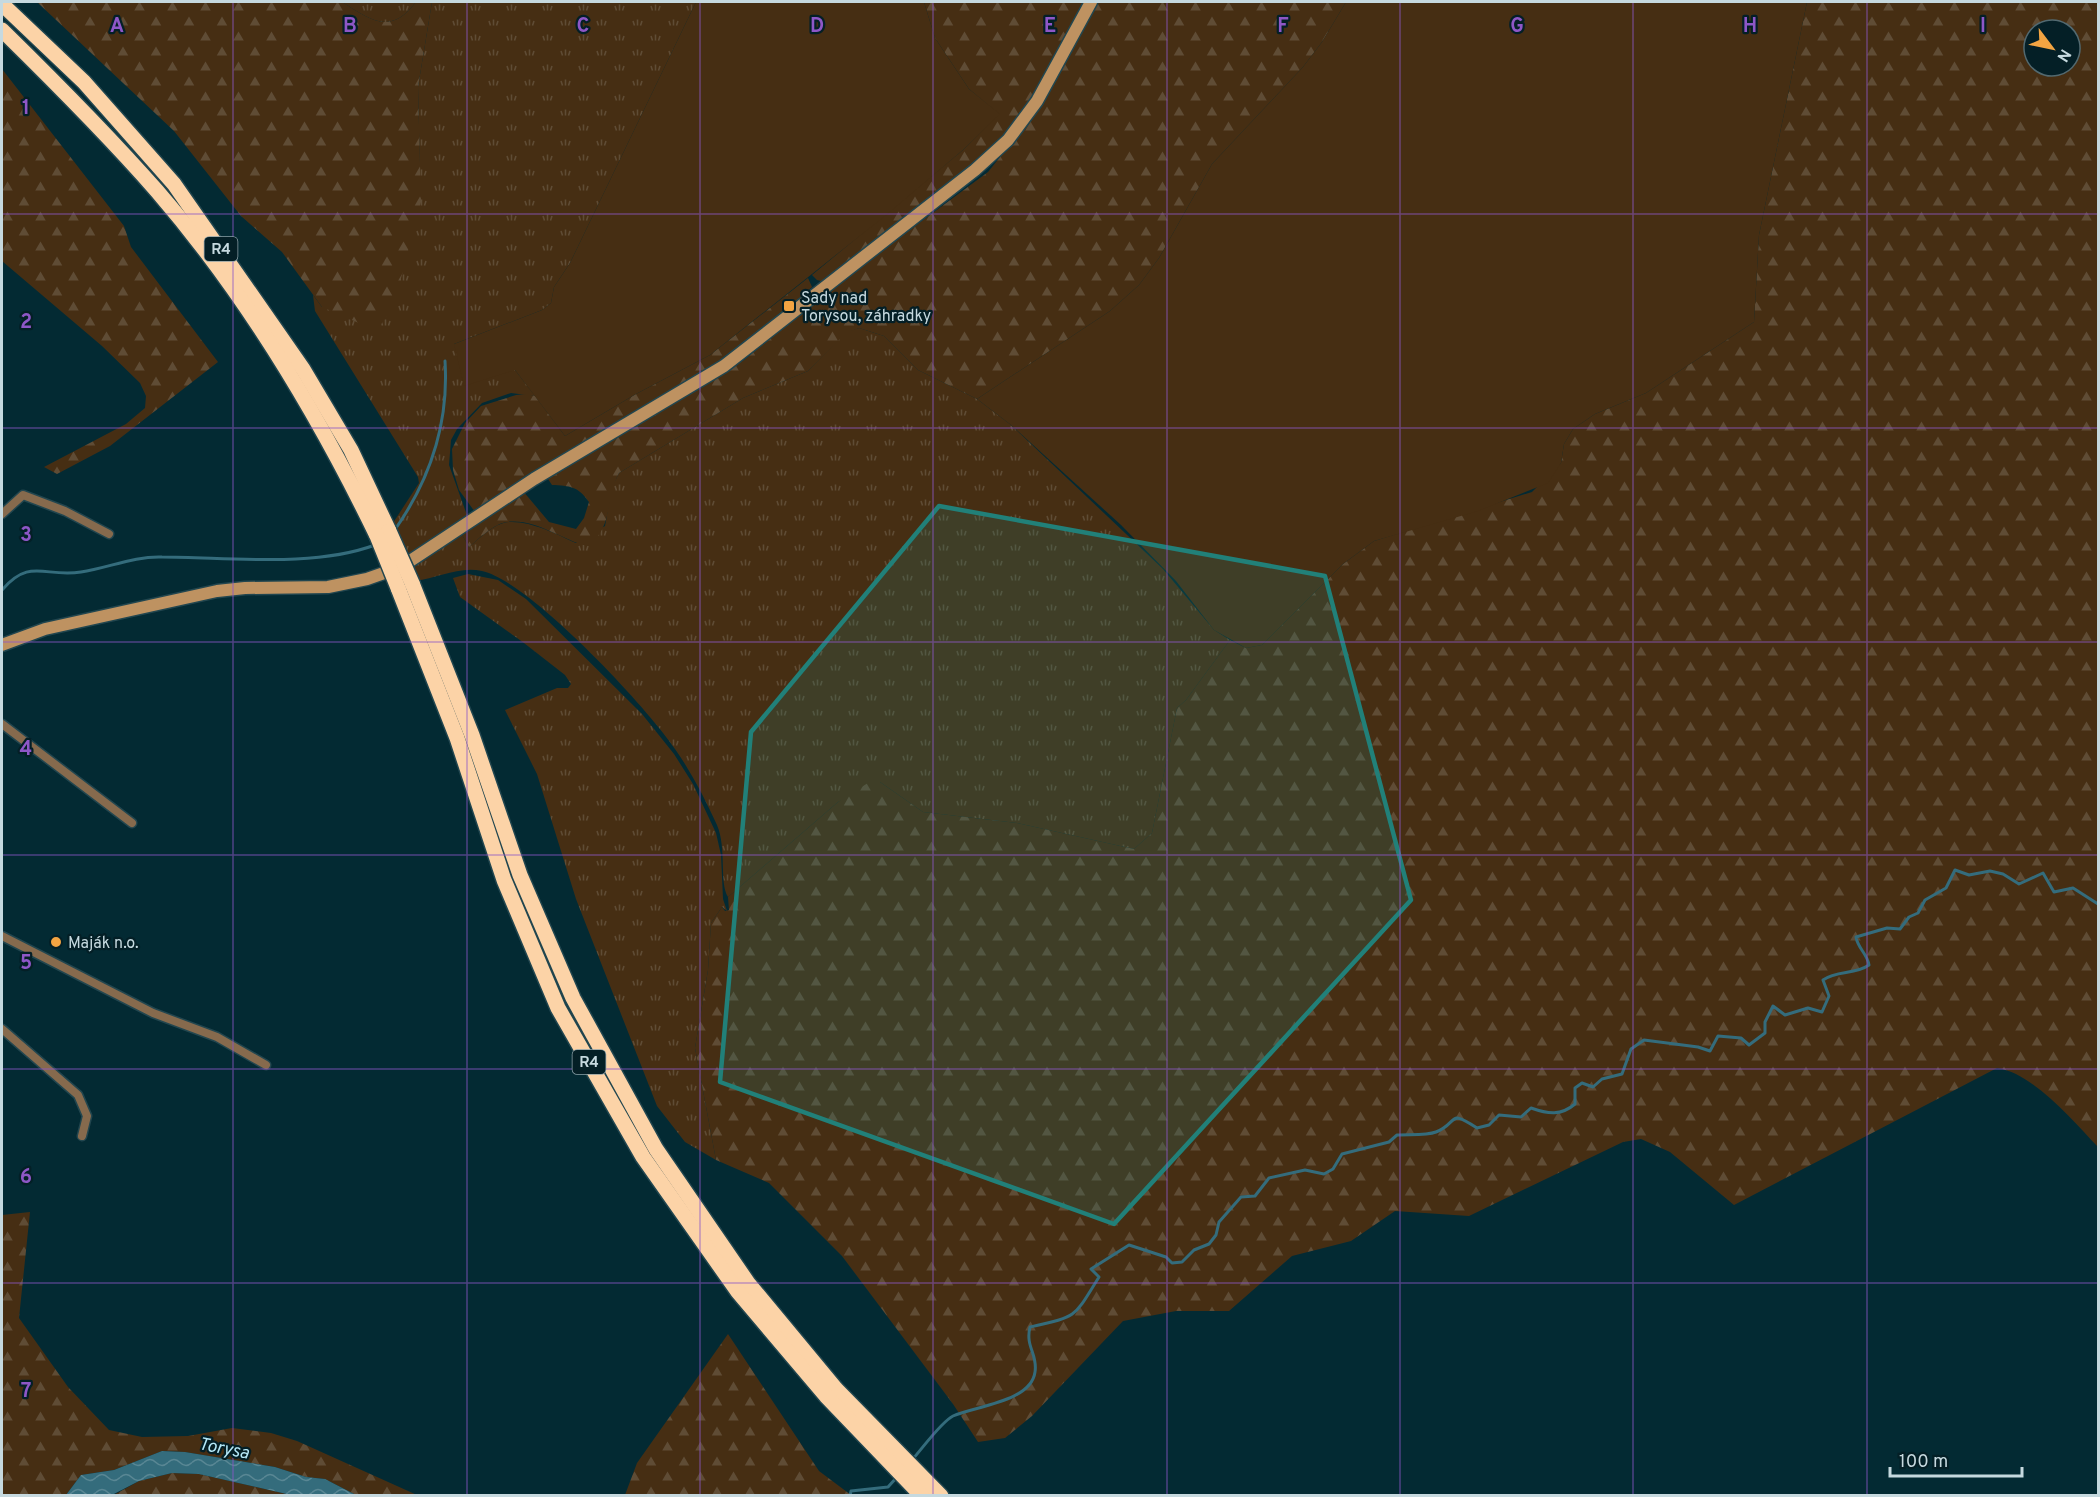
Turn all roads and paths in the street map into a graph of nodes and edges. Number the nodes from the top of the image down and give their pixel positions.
1 (1091, 2) edge
2 (2, 4) edge
3 (2, 30) edge
4 (2, 514) edge
5 (109, 534) dead end
6 (383, 534) junction
7 (2, 645) edge
8 (2, 724) edge
9 (132, 823) dead end
10 (2, 936) edge
11 (2, 1029) edge
12 (266, 1065) dead end
13 (82, 1136) dead end
14 (905, 1469) junction
15 (922, 1496) edge
16 (941, 1496) edge

1 - 7 street
2 - 6 highway, R4
3 - 6 highway, R4
4 - 5 street
6 - 14 highway, R4, bridge
8 - 9 street
10 - 12 street
11 - 13 street
14 - 15 highway, R4
14 - 16 highway, R4

